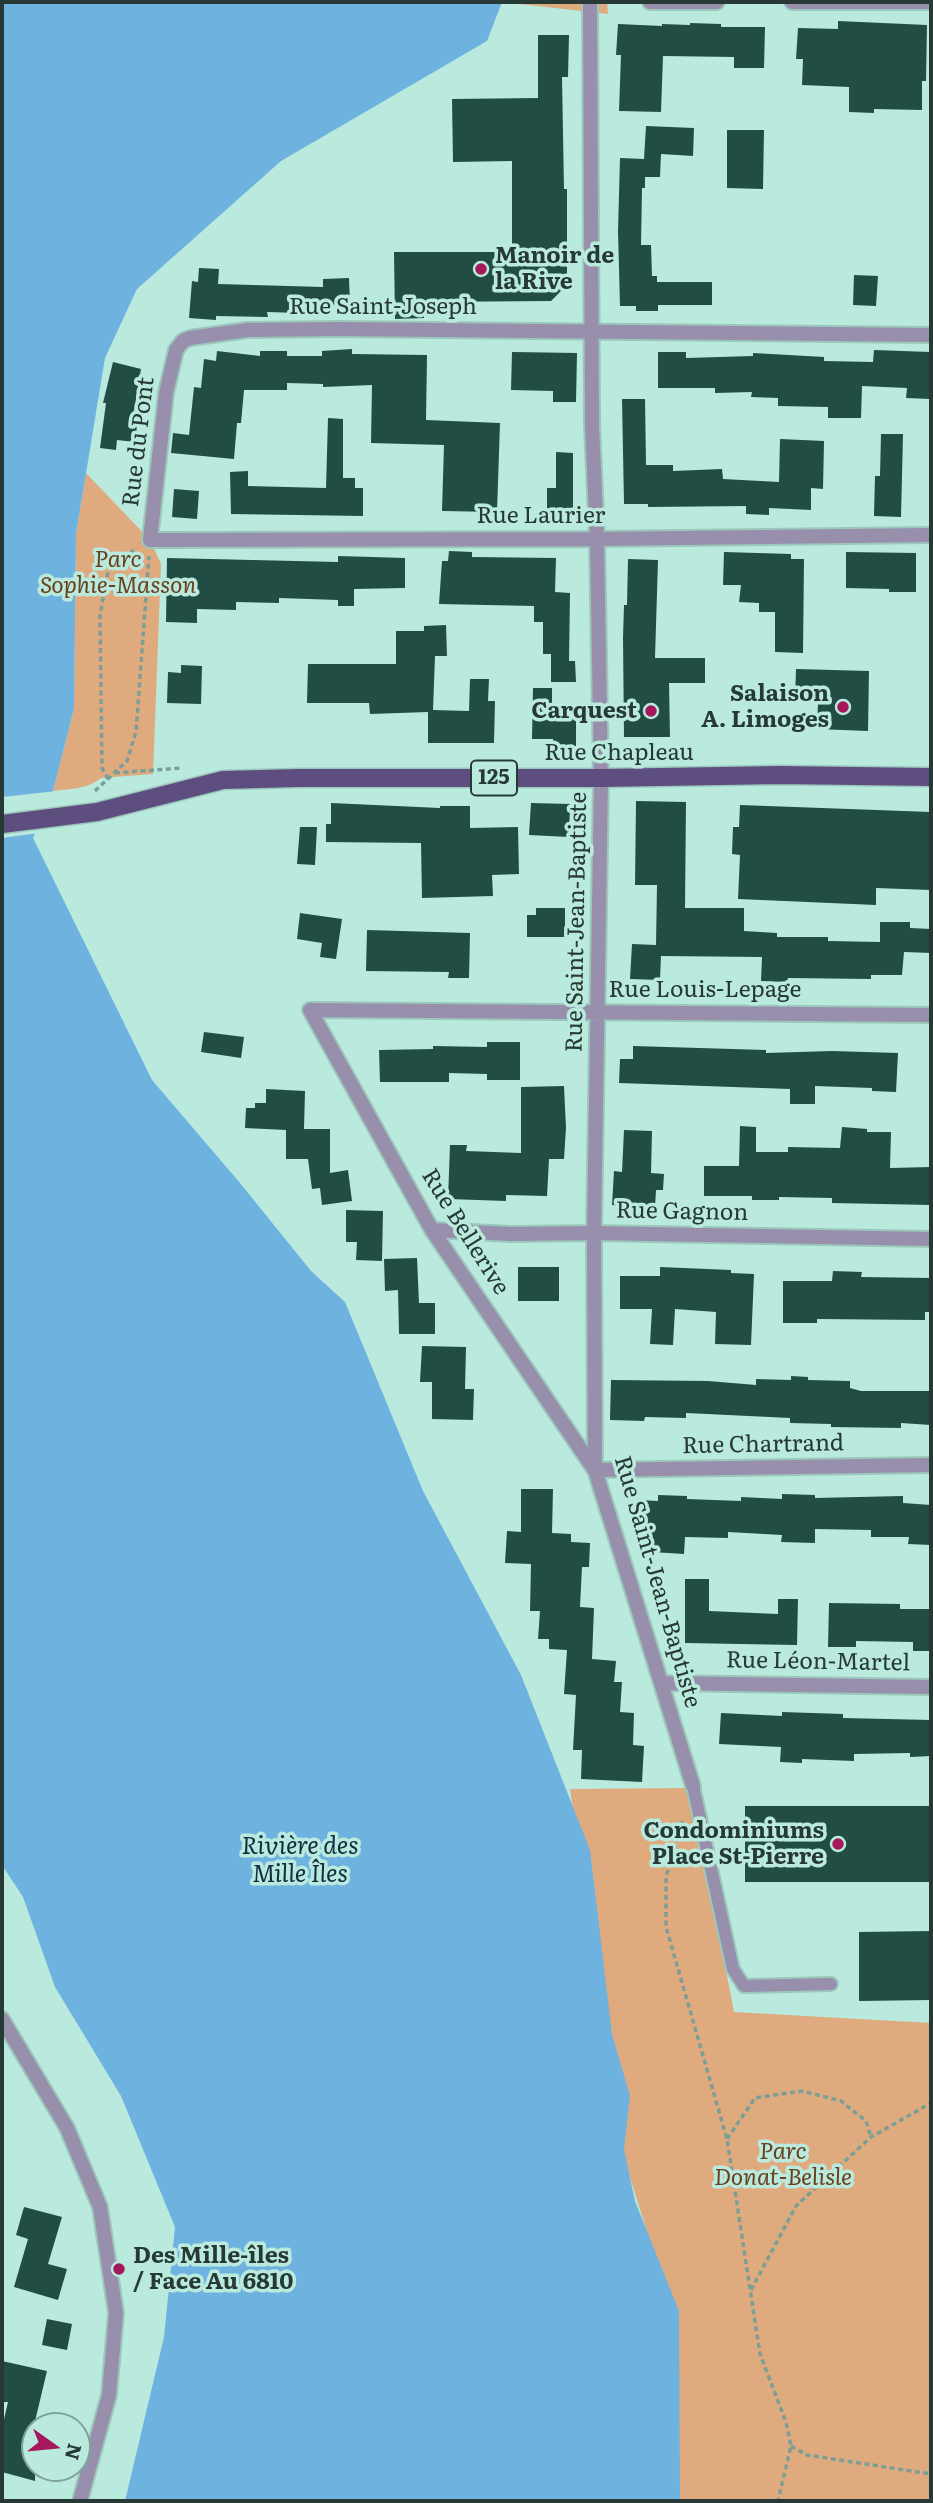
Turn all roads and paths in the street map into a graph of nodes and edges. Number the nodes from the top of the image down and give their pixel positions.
1 (590, 2) edge
2 (650, 2) edge
3 (717, 2) edge
4 (792, 2) edge
5 (931, 2) edge
6 (592, 332) junction
7 (931, 335) edge
8 (176, 350) joint
9 (931, 535) edge
10 (597, 539) junction
11 (150, 540) junction
12 (191, 767) dead end
13 (115, 774) junction
14 (931, 777) edge
15 (601, 778) junction
16 (108, 780) junction
17 (86, 794) dead end
18 (2, 824) edge
19 (310, 1010) joint
20 (598, 1013) junction
21 (931, 1015) edge
22 (432, 1230) junction
23 (594, 1233) junction
24 (931, 1239) edge
25 (931, 1465) edge
26 (595, 1470) junction
27 (663, 1683) junction
28 (931, 1687) edge
29 (693, 1786) junction
30 (831, 1984) dead end
31 (2, 2019) edge
32 (931, 2104) edge
33 (871, 2137) junction
34 (727, 2139) junction
35 (750, 2292) junction
36 (791, 2446) junction
37 (931, 2474) edge
38 (80, 2501) edge
39 (778, 2501) edge

1 - 6 street, Rue Saint-Jean-Baptiste
2 - 3 street
4 - 5 street
6 - 7 street, Rue Saint-Joseph
6 - 8 street, Rue Saint-Joseph
6 - 10 street, Rue Saint-Jean-Baptiste
8 - 11 street, Rue du Pont
9 - 10 street, Rue Laurier
10 - 11 street, Rue Laurier
10 - 15 street, Rue Saint-Jean-Baptiste
11 - 13 path
11 - 16 path
12 - 13 path
13 - 16 path
14 - 15 main road, Rue Chapleau / 125
15 - 18 main road, Rue Chapleau / 125
15 - 20 street, Rue Saint-Jean-Baptiste
16 - 17 path
19 - 20 street, Rue Louis-Lepage
19 - 22 street, Rue Bellerive
20 - 21 street, Rue Louis-Lepage
20 - 23 street, Rue Saint-Jean-Baptiste
22 - 23 street, Rue Gagnon
22 - 26 street, Rue Bellerive
23 - 24 street, Rue Gagnon
23 - 26 street, Rue Saint-Jean-Baptiste
25 - 26 street, Rue Chartrand
26 - 27 street, Rue Saint-Jean-Baptiste
27 - 28 street, Rue Léon-Martel
27 - 29 street, Rue Saint-Jean-Baptiste
29 - 30 lane
29 - 34 path
31 - 38 street
32 - 33 path
33 - 34 path
33 - 35 path
34 - 35 path
35 - 36 path
36 - 37 path
36 - 39 path

